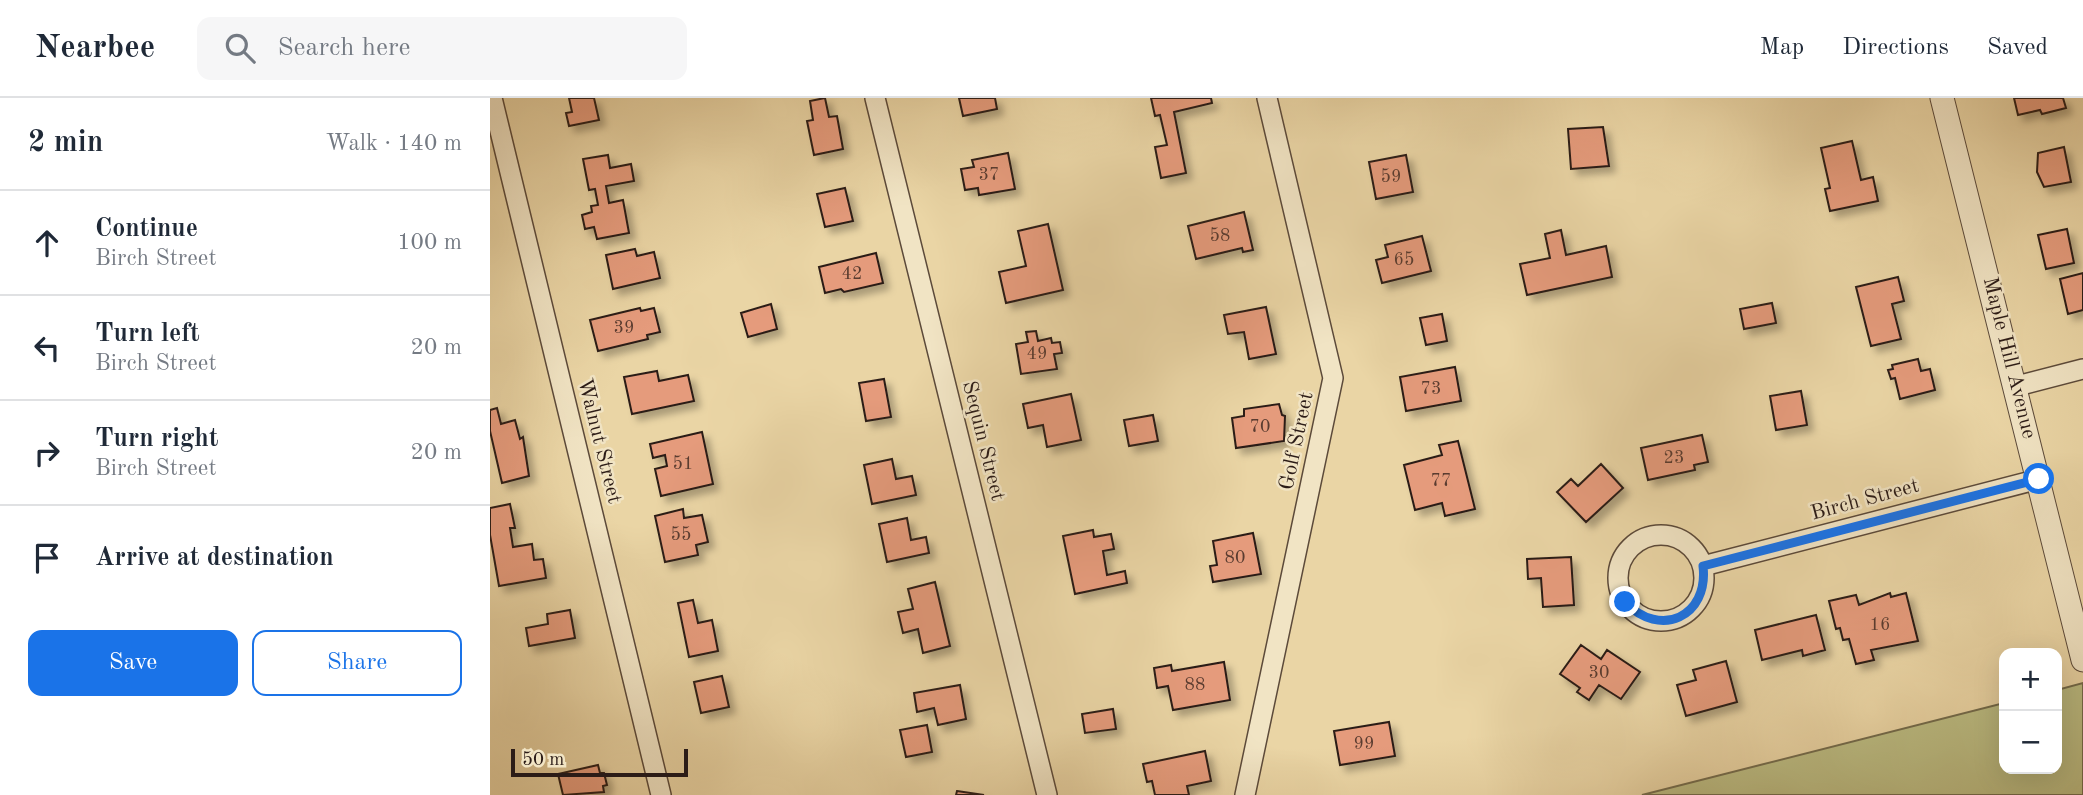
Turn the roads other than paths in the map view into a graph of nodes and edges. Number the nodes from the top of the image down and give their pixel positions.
1 (492, 98) edge
2 (875, 98) edge
3 (1267, 98) edge
4 (1942, 98) edge
5 (2083, 369) edge
6 (2017, 386) junction
7 (2039, 479) junction
8 (1703, 566) junction
9 (2083, 660) edge
10 (661, 795) edge
11 (1047, 795) edge
12 (1245, 795) edge

1 - 10 street, Walnut Street
2 - 11 street, Sequin Street
3 - 12 street, Golf Street
4 - 6 street, Maple Hill Avenue
5 - 6 street
6 - 7 street, Maple Hill Avenue
7 - 8 street, Birch Street
7 - 9 street, Maple Hill Avenue
8 - 8 street

